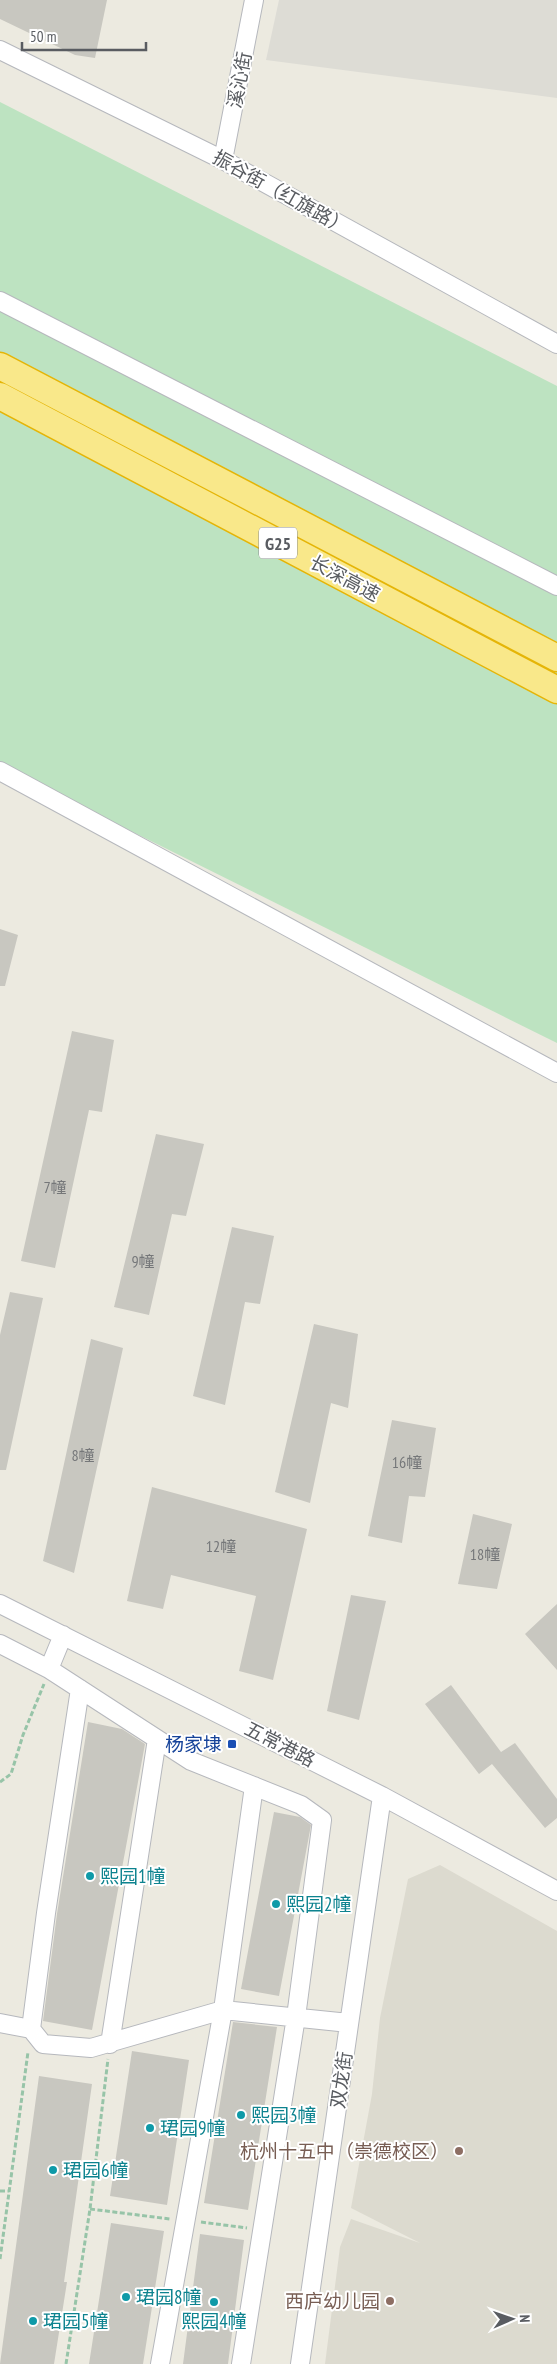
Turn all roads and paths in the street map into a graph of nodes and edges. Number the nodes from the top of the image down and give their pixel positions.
1 (254, 0) edge
2 (0, 50) edge
3 (224, 160) junction
4 (0, 300) edge
5 (557, 344) edge
6 (0, 366) edge
7 (0, 396) edge
8 (557, 586) edge
9 (557, 658) edge
10 (557, 690) edge
11 (0, 771) edge
12 (557, 1073) edge
13 (0, 1604) edge
14 (63, 1635) junction
15 (0, 1644) edge
16 (49, 1669) junction
17 (80, 1689) junction
18 (157, 1739) junction
19 (0, 1782) edge
20 (254, 1786) junction
21 (382, 1796) junction
22 (557, 1891) edge
23 (224, 2010) junction
24 (296, 2018) junction
25 (0, 2023) edge
26 (349, 2023) junction
27 (31, 2029) junction
28 (110, 2044) junction
29 (0, 2190) edge
30 (9, 2191) junction
31 (0, 2258) edge
32 (66, 2364) edge
33 (160, 2364) edge
34 (240, 2364) edge
35 (300, 2364) edge

1 - 3 street, 溪沁街
2 - 3 street, 振谷街（红旗路）
3 - 5 street, 振谷街（红旗路）
4 - 8 street
6 - 9 highway, 长深高速 / G25
7 - 10 highway, 长深高速 / G25
11 - 12 street
13 - 14 street, 五常港路
14 - 16 street
14 - 21 street, 五常港路
15 - 16 street
16 - 17 street
16 - 19 path
17 - 18 street
17 - 27 street
18 - 20 street
18 - 28 street
20 - 23 street
20 - 24 street
21 - 22 street, 五常港路
21 - 26 street, 双龙街
23 - 24 street
23 - 28 street
23 - 33 street
24 - 26 street
24 - 34 street
25 - 27 street
26 - 35 street, 双龙街
27 - 28 street
27 - 30 path
28 - 32 path
29 - 30 path
30 - 31 path

